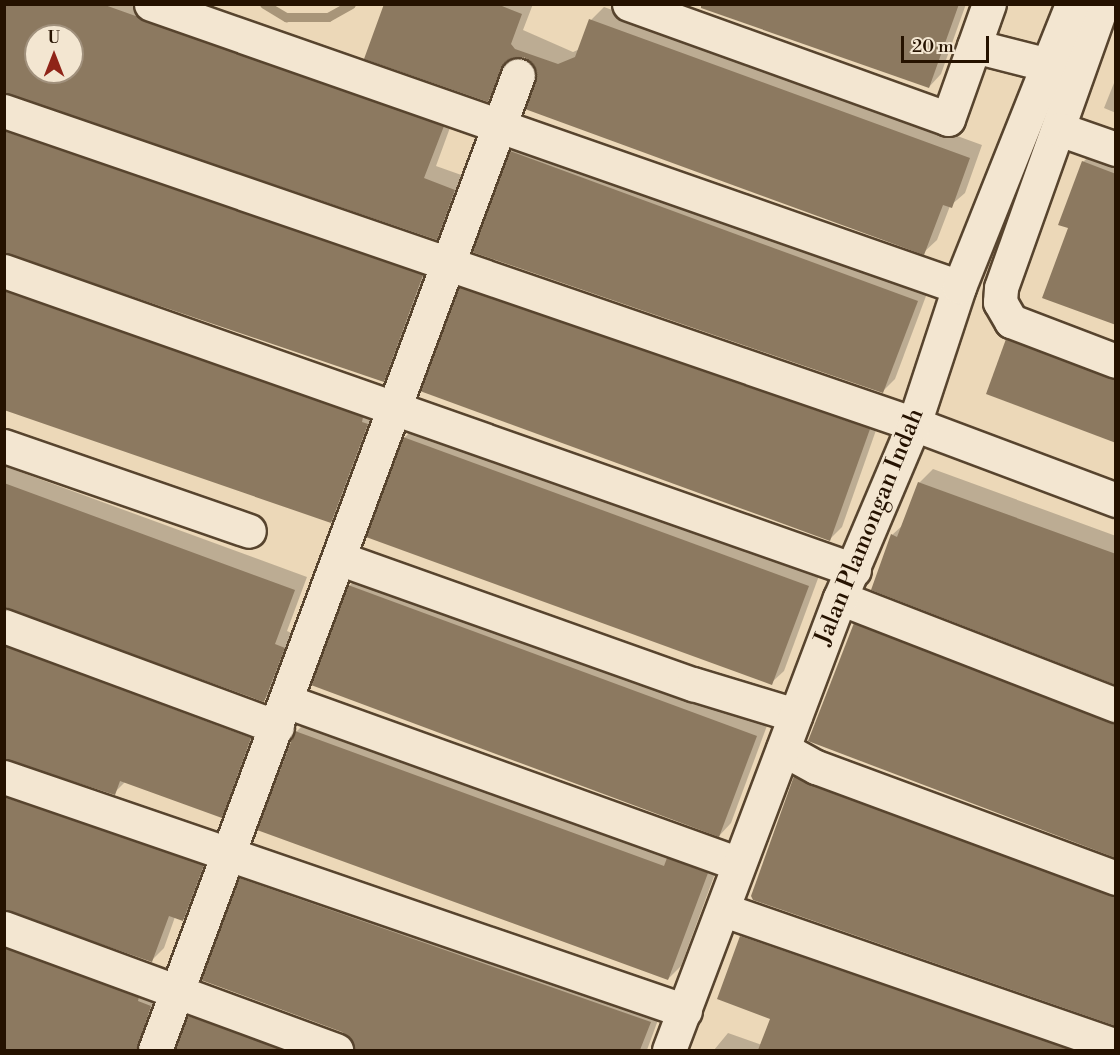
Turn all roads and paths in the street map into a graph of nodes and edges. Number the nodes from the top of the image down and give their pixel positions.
1 (151, 4) edge
2 (629, 4) edge
3 (989, 4) edge
4 (1072, 4) edge
5 (1102, 4) edge
6 (974, 46) junction
7 (1049, 65) junction
8 (518, 75) dead end
9 (4, 111) edge
10 (496, 128) junction
11 (1059, 129) junction
12 (1116, 149) edge
13 (451, 263) junction
14 (4, 271) edge
15 (959, 287) junction
16 (1116, 361) edge
17 (397, 409) junction
18 (914, 424) junction
19 (4, 446) edge
20 (1116, 500) edge
21 (249, 531) dead end
22 (341, 559) junction
23 (847, 584) junction
24 (4, 626) edge
25 (1116, 705) edge
26 (281, 714) junction
27 (795, 715) junction
28 (783, 749) junction
29 (4, 777) edge
30 (228, 854) junction
31 (738, 864) junction
32 (1116, 878) edge
33 (724, 910) junction
34 (4, 928) edge
35 (178, 992) junction
36 (685, 1011) junction
37 (1116, 1046) edge
38 (155, 1050) edge
39 (336, 1050) edge
40 (669, 1050) edge

1 - 10 street
2 - 6 street
3 - 6 street
4 - 7 street, Jalan Plamongan Indah
5 - 11 street
6 - 7 street
7 - 15 street, Jalan Plamongan Indah
8 - 10 street
9 - 13 street
10 - 13 street
10 - 15 street
11 - 12 street
11 - 16 street
13 - 17 street
13 - 18 street
14 - 17 street
15 - 18 street, Jalan Plamongan Indah
17 - 22 street
17 - 23 street
18 - 20 street
18 - 23 street, Jalan Plamongan Indah
19 - 21 street
22 - 26 street
22 - 27 street
23 - 25 street
23 - 27 street, Jalan Plamongan Indah
24 - 26 street
26 - 30 street
26 - 31 street
27 - 28 street, Jalan Plamongan Indah
28 - 31 street, Jalan Plamongan Indah
28 - 32 street
29 - 30 street
30 - 35 street
30 - 36 street
31 - 33 street, Jalan Plamongan Indah
33 - 36 street, Jalan Plamongan Indah
33 - 37 street
34 - 35 street
35 - 38 street
35 - 39 street
36 - 40 street, Jalan Plamongan Indah

